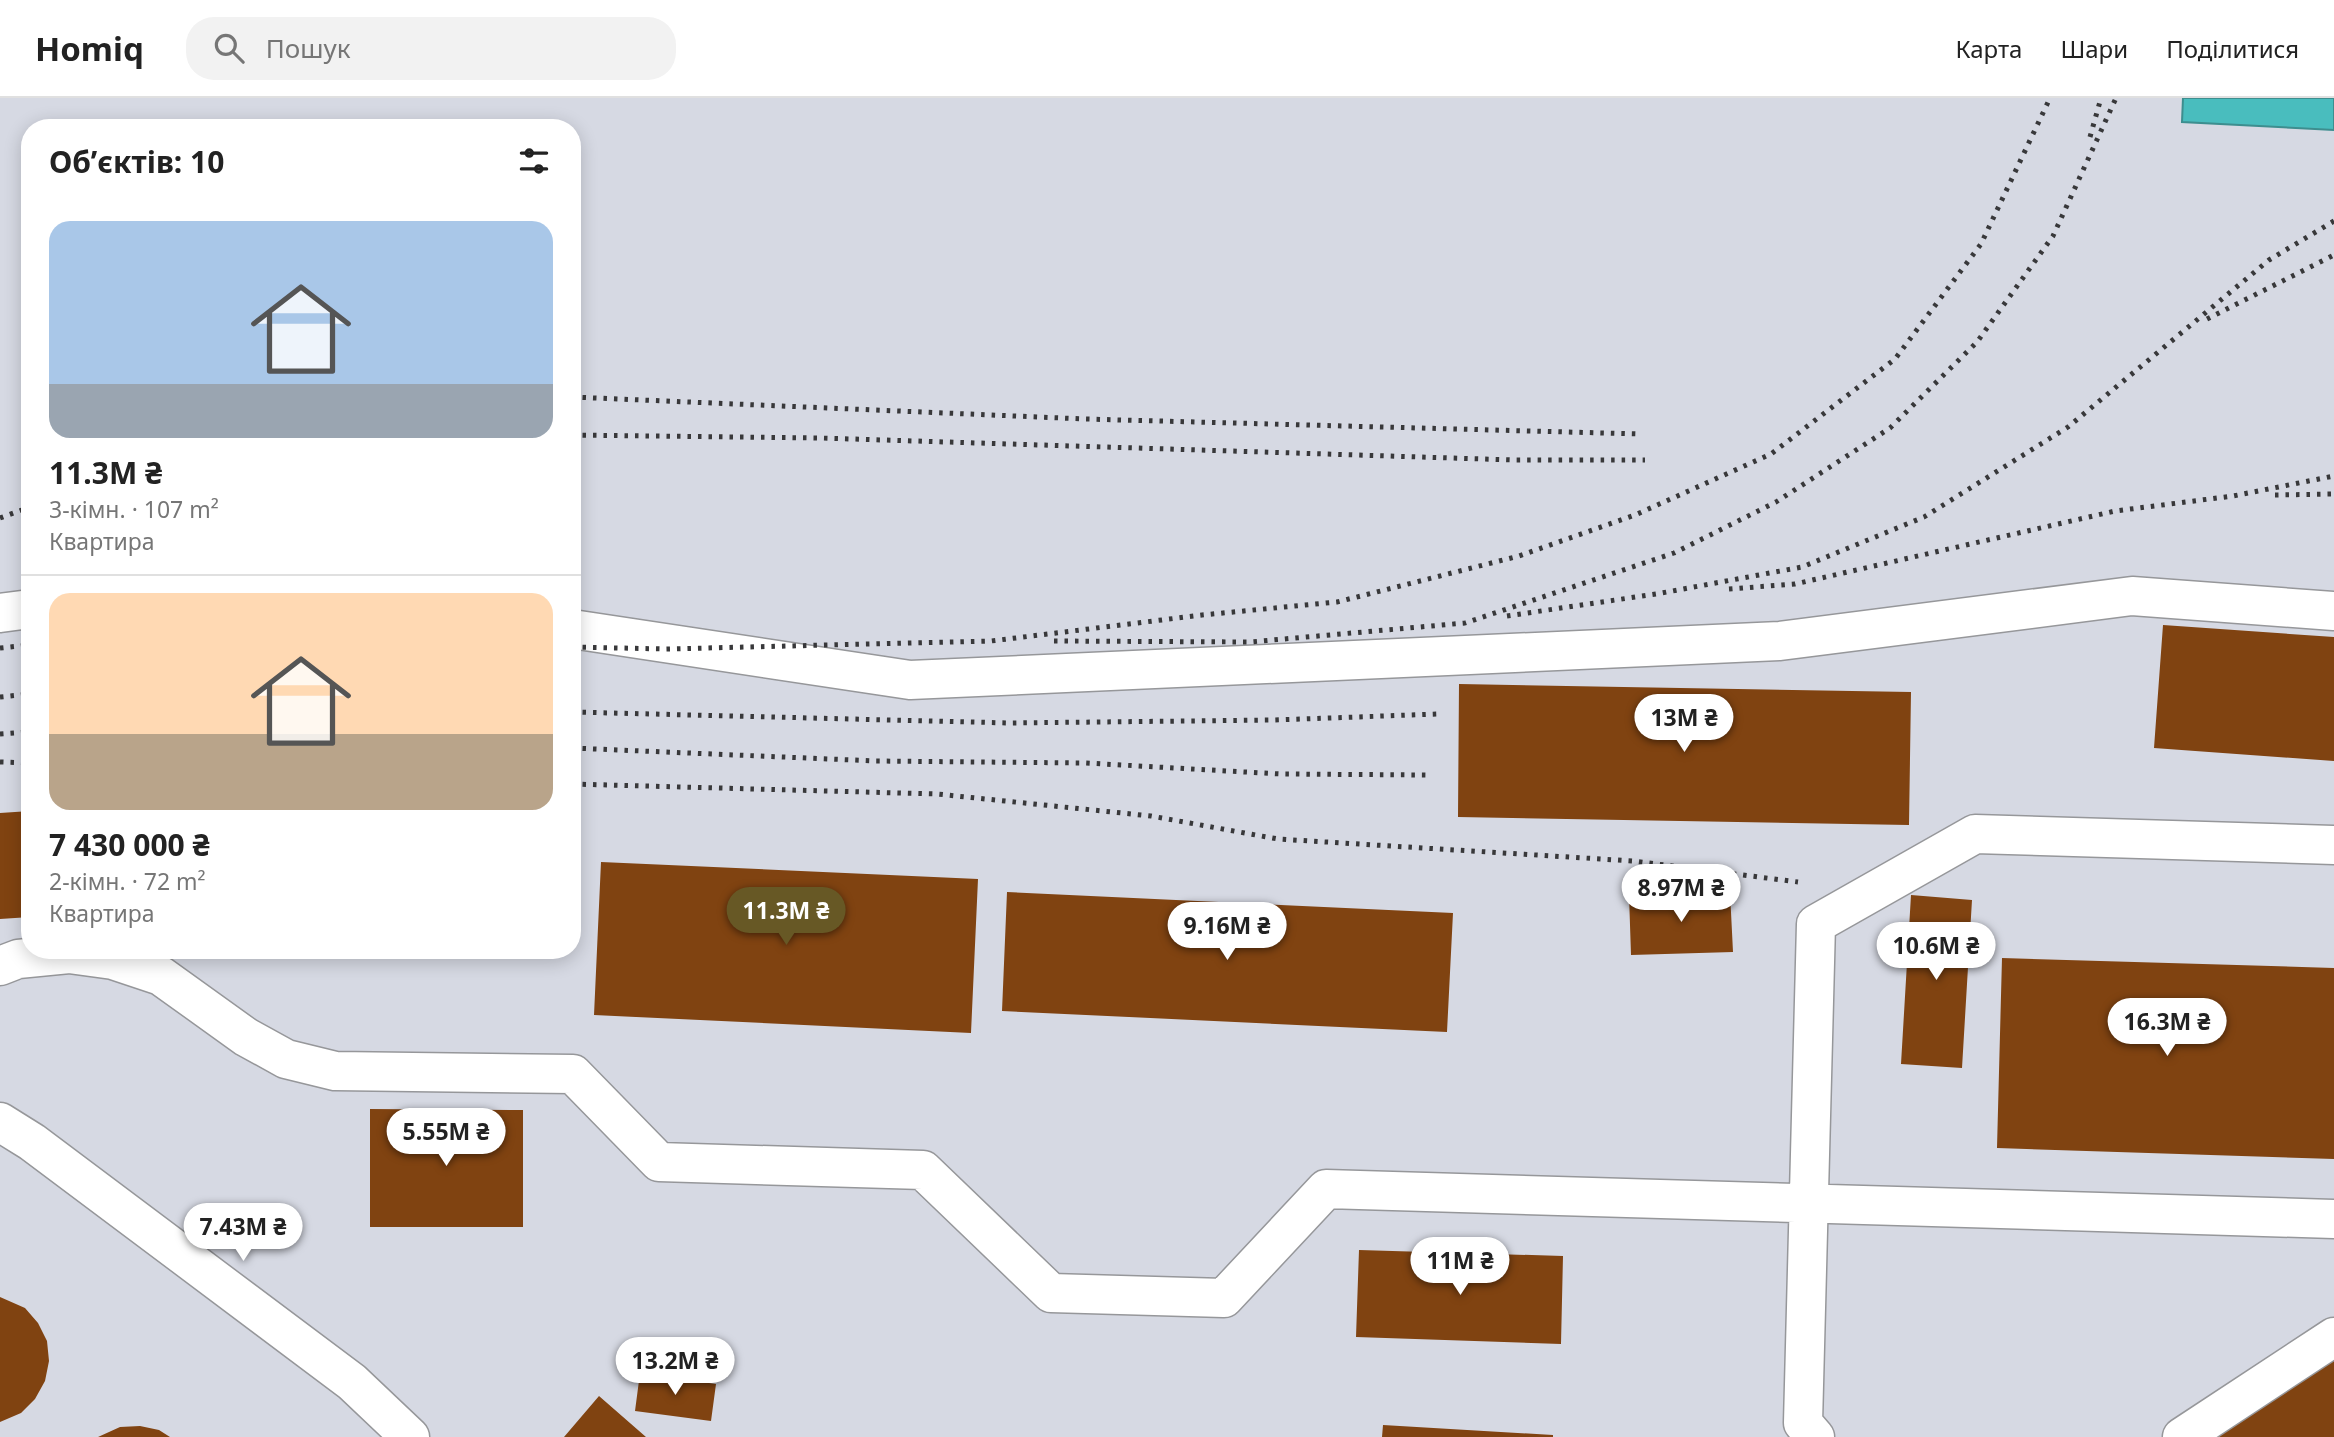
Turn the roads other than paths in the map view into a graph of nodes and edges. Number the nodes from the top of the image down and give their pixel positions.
1 (21, 610) edge
2 (2334, 611) edge
3 (0, 612) edge
4 (581, 630) edge
5 (2334, 845) edge
6 (21, 959) edge
7 (106, 959) edge
8 (0, 966) edge
9 (0, 1122) edge
10 (1809, 1204) junction
11 (2334, 1219) edge
12 (2334, 1337) edge
13 (410, 1437) edge
14 (1815, 1437) edge
15 (2182, 1437) edge

1 - 3 street
2 - 4 street
5 - 10 street
6 - 8 street
7 - 10 street
9 - 13 street
10 - 11 street
10 - 14 street
12 - 15 street

